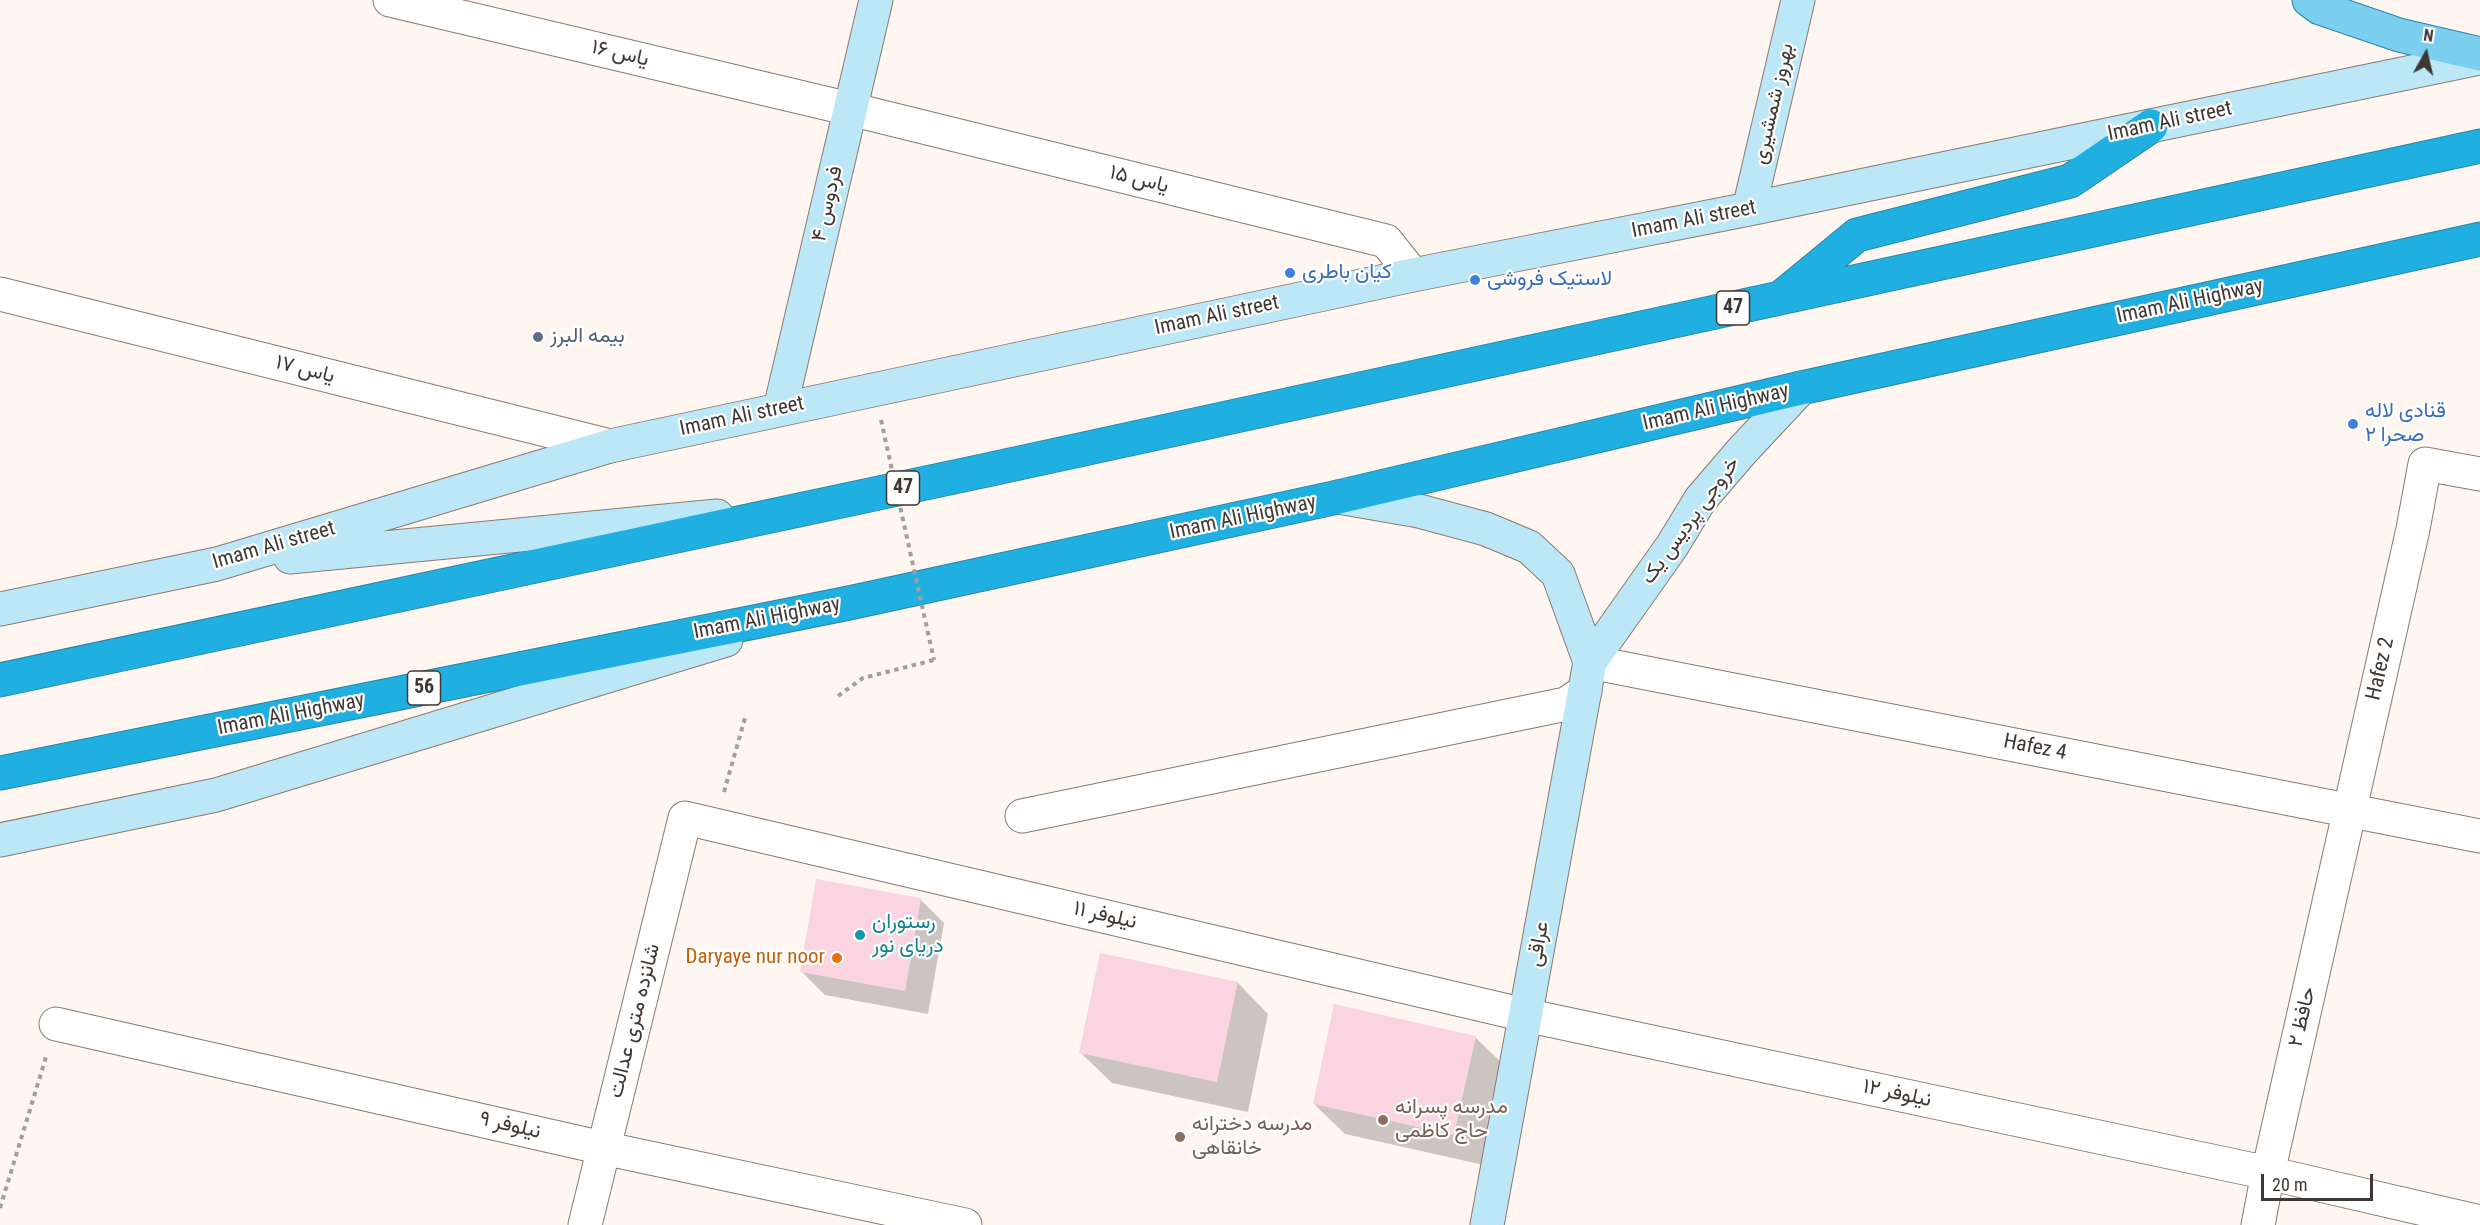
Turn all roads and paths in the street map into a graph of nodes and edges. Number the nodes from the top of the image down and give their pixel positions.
1 (390, 0) edge
2 (876, 0) edge
3 (1798, 0) edge
4 (2309, 0) edge
5 (2480, 56) edge
6 (850, 109) junction
7 (2151, 126) junction
8 (2480, 146) edge
9 (1749, 209) junction
10 (2471, 245) edge
11 (1413, 275) junction
12 (0, 294) edge
13 (1781, 298) junction
14 (1801, 388) junction
15 (780, 409) junction
16 (881, 420) dead end
17 (610, 446) junction
18 (2480, 474) edge
19 (1338, 497) junction
20 (819, 506) junction
21 (217, 564) junction
22 (849, 603) junction
23 (0, 609) edge
24 (1588, 676) junction
25 (0, 680) edge
26 (838, 696) dead end
27 (745, 718) dead end
28 (0, 773) edge
29 (2350, 809) junction
30 (1022, 816) dead end
31 (700, 821) junction
32 (2480, 836) edge
33 (0, 840) edge
34 (1526, 1015) junction
35 (56, 1024) joint
36 (603, 1148) junction
37 (2268, 1173) junction
38 (0, 1208) edge
39 (2480, 1222) edge
40 (585, 1225) edge
41 (964, 1225) edge
42 (1487, 1225) edge
43 (2258, 1225) edge

1 - 6 street, یاس ۱۶
2 - 6 main road, فردوس ۴
3 - 9 main road, بهروز شمشیری
4 - 5 main road
5 - 7 main road, Imam Ali street
6 - 11 street, یاس ۱۵
6 - 15 main road, فردوس ۴
7 - 9 main road, Imam Ali street
7 - 13 highway
8 - 13 highway, 47
9 - 11 main road, Imam Ali street
10 - 14 highway, Imam Ali Highway
11 - 15 main road, Imam Ali street
12 - 17 street, یاس ۱۷
13 - 20 highway, 47
14 - 19 highway, Imam Ali Highway
14 - 24 main road, خروجی پردیس یک
15 - 17 main road, Imam Ali street
16 - 26 path, bridge
17 - 21 main road, Imam Ali street
18 - 29 street, Hafez 2
19 - 22 highway, Imam Ali Highway
19 - 24 main road
20 - 21 main road, 47
20 - 25 highway
21 - 23 main road, Imam Ali street / 47
22 - 28 highway, Imam Ali Highway / 56
22 - 33 main road
24 - 29 street, Hafez 4
24 - 30 street
24 - 34 main road, عراقی
27 - 31 path
29 - 32 street, Hafez 4
29 - 37 street, حافظ ۲
31 - 34 street, نیلوفر ۱۱
31 - 36 street, شانزده متری عدالت
34 - 37 street, نیلوفر ۱۲
34 - 42 main road, عراقی
35 - 36 street, نیلوفر ۹
35 - 38 path
36 - 40 street, شانزده متری عدالت
36 - 41 street, نیلوفر ۹
37 - 39 street, نیلوفر ۱۲
37 - 43 street, حافظ ۲

